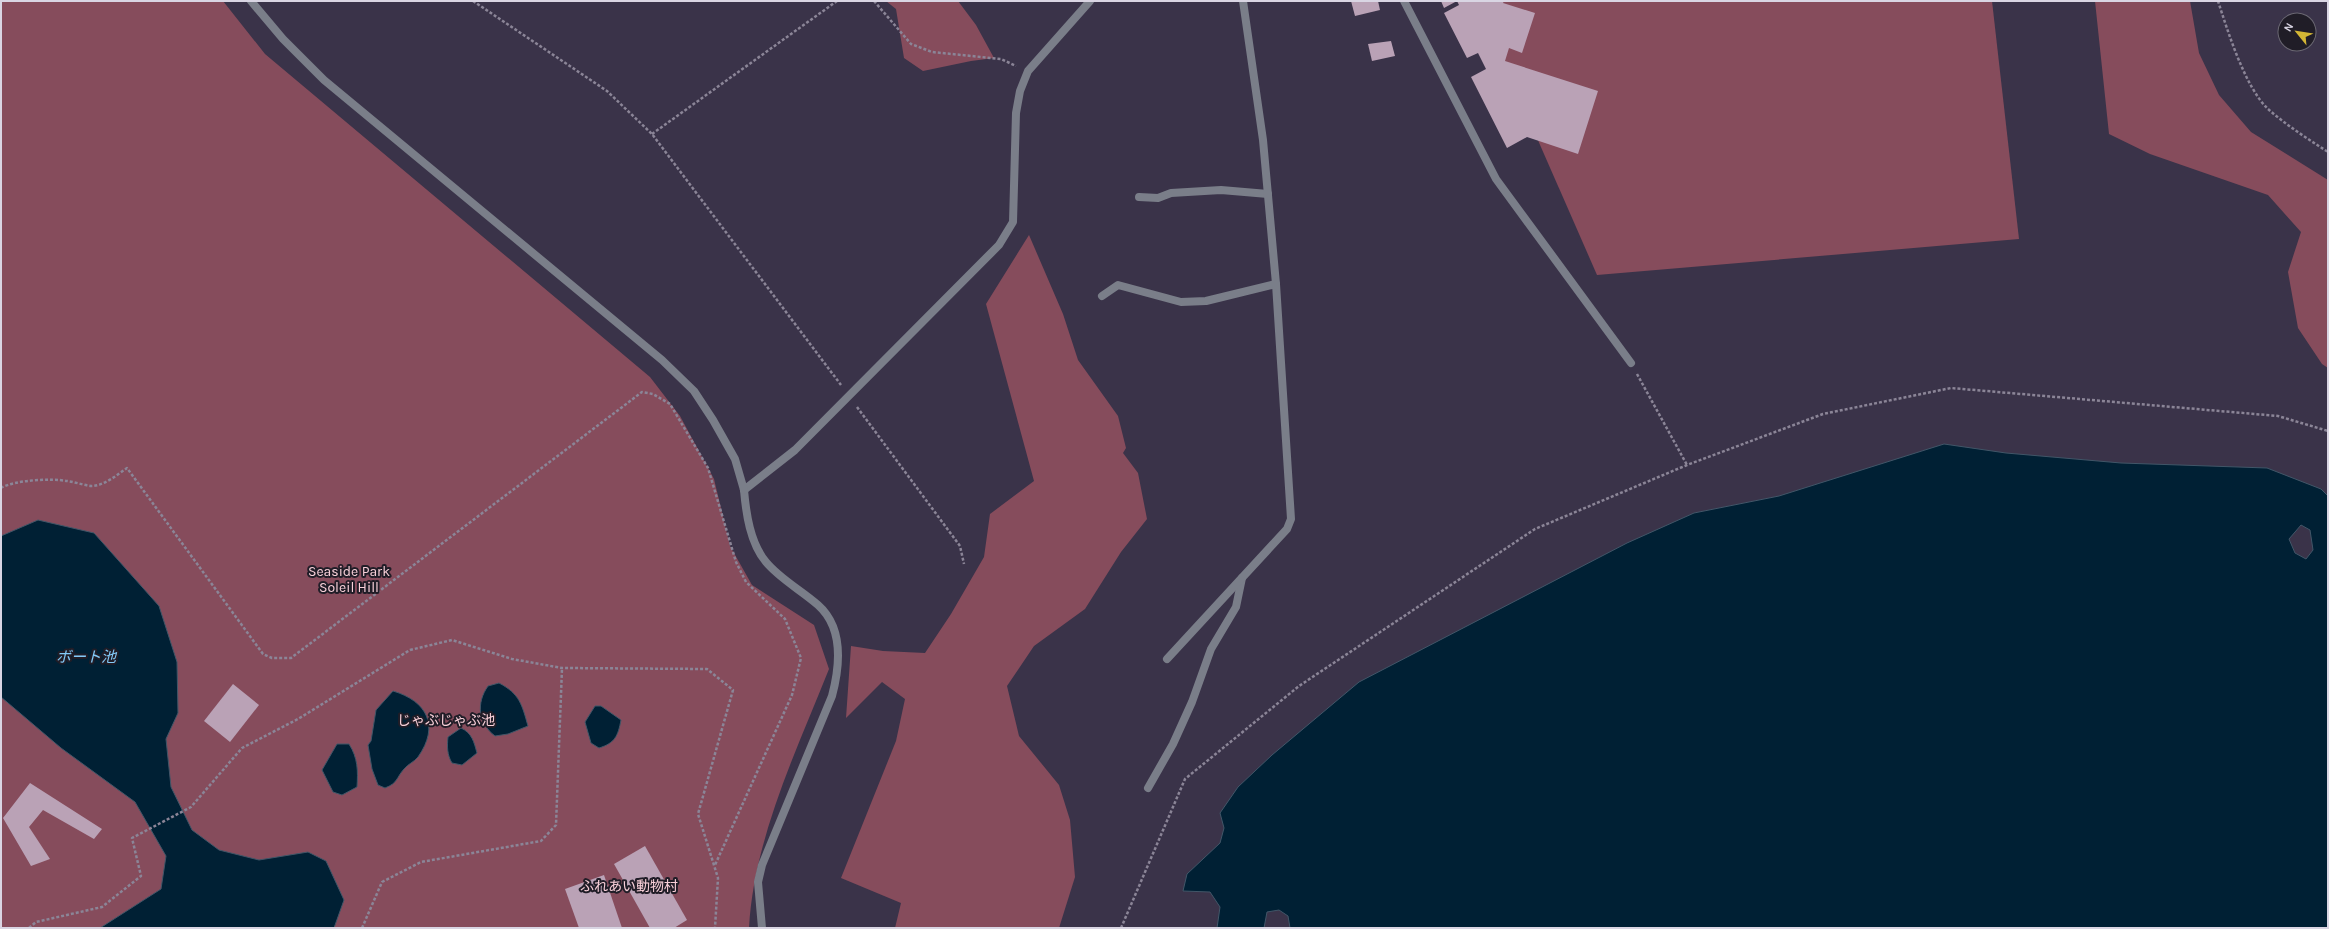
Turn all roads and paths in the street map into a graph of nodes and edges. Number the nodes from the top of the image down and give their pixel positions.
1 (251, 1) edge
2 (473, 1) edge
3 (837, 1) edge
4 (874, 1) edge
5 (1090, 1) edge
6 (1243, 1) edge
7 (1404, 1) edge
8 (2218, 3) edge
9 (1028, 71) junction
10 (652, 134) junction
11 (2328, 152) edge
12 (1268, 194) junction
13 (1139, 198) dead end
14 (1276, 284) junction
15 (1102, 296) dead end
16 (1631, 363) joint
17 (850, 396) junction
18 (2328, 431) edge
19 (1686, 465) junction
20 (1, 488) edge
21 (744, 490) junction
22 (964, 564) dead end
23 (1242, 578) junction
24 (1167, 659) dead end
25 (562, 668) junction
26 (1148, 788) dead end
27 (715, 865) junction
28 (28, 928) edge
29 (362, 928) edge
30 (715, 928) edge
31 (762, 928) edge
32 (1121, 928) edge

1 - 21 street
2 - 10 path
3 - 10 path
4 - 9 path
5 - 9 street
6 - 12 street
7 - 16 street
8 - 11 path
9 - 17 street
10 - 17 path
12 - 13 street
12 - 14 street
14 - 15 street
14 - 23 street
16 - 19 path
17 - 21 street
17 - 22 path
18 - 19 path
19 - 32 path
20 - 27 path
21 - 31 street
23 - 24 street
23 - 26 street
25 - 27 path
25 - 28 path
25 - 29 path
27 - 30 path

